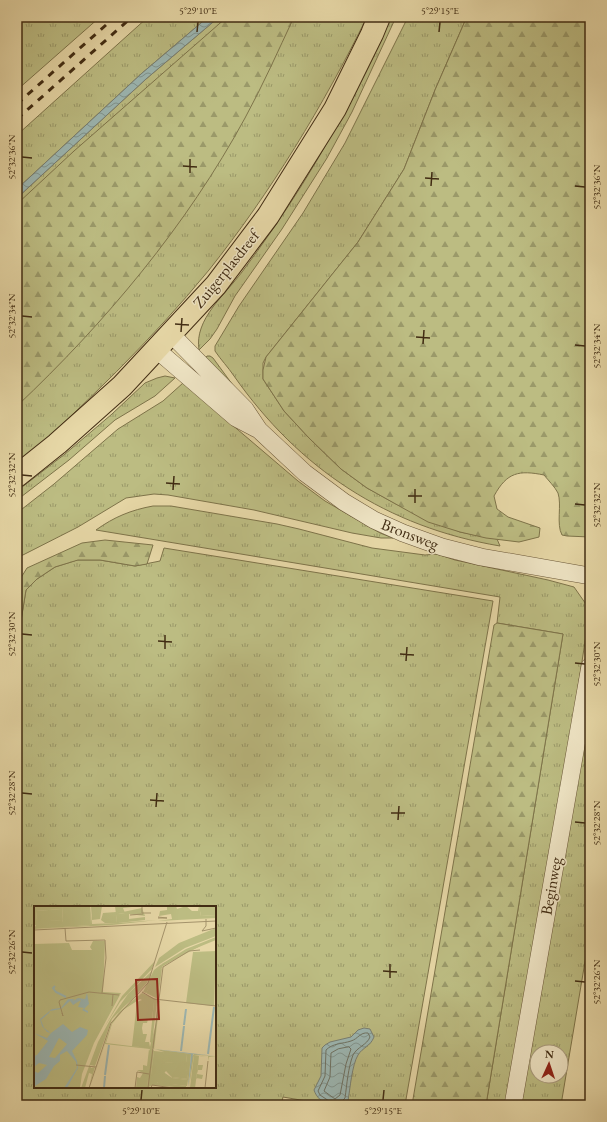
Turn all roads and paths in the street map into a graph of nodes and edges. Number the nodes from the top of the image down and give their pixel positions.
1 (379, 17) edge
2 (172, 334) junction
3 (157, 350) junction
4 (259, 430) junction
5 (17, 476) edge
6 (590, 576) edge
7 (590, 666) edge
8 (513, 1105) edge

1 - 2 main road, Zuigerplasdreef
2 - 3 main road, Zuigerplasdreef
2 - 4 street, Bronsweg
3 - 4 street, Bronsweg
3 - 5 main road, Zuigerplasdreef
4 - 6 street, Bronsweg
7 - 8 street, Beginweg

